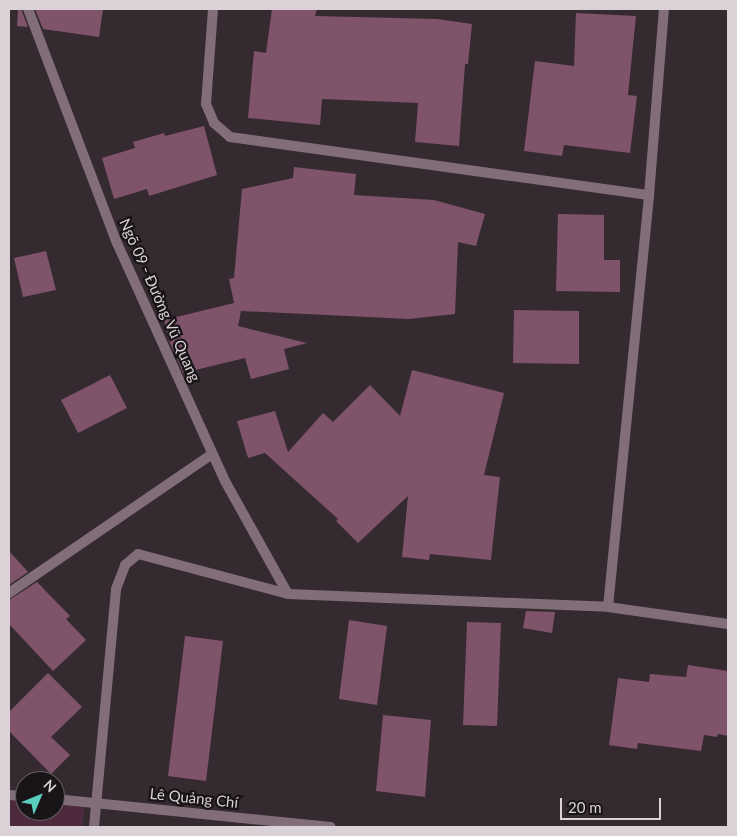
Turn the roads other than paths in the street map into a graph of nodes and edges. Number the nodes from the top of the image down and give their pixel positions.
1 (28, 9) edge
2 (213, 9) edge
3 (664, 9) edge
4 (649, 195) junction
5 (212, 454) junction
6 (9, 593) edge
7 (288, 594) junction
8 (608, 607) junction
9 (728, 624) edge
10 (65, 800) edge
11 (96, 803) junction
12 (94, 827) edge
13 (331, 827) edge

1 - 5 street, Ngõ 09 - Đường Vũ Quang
2 - 4 street
3 - 4 street
4 - 8 street
5 - 6 street
5 - 7 street, Ngõ 09 - Đường Vũ Quang
7 - 8 street
7 - 11 street
8 - 9 street
10 - 11 street, Lê Quảng Chí
11 - 12 street
11 - 13 street, Lê Quảng Chí

